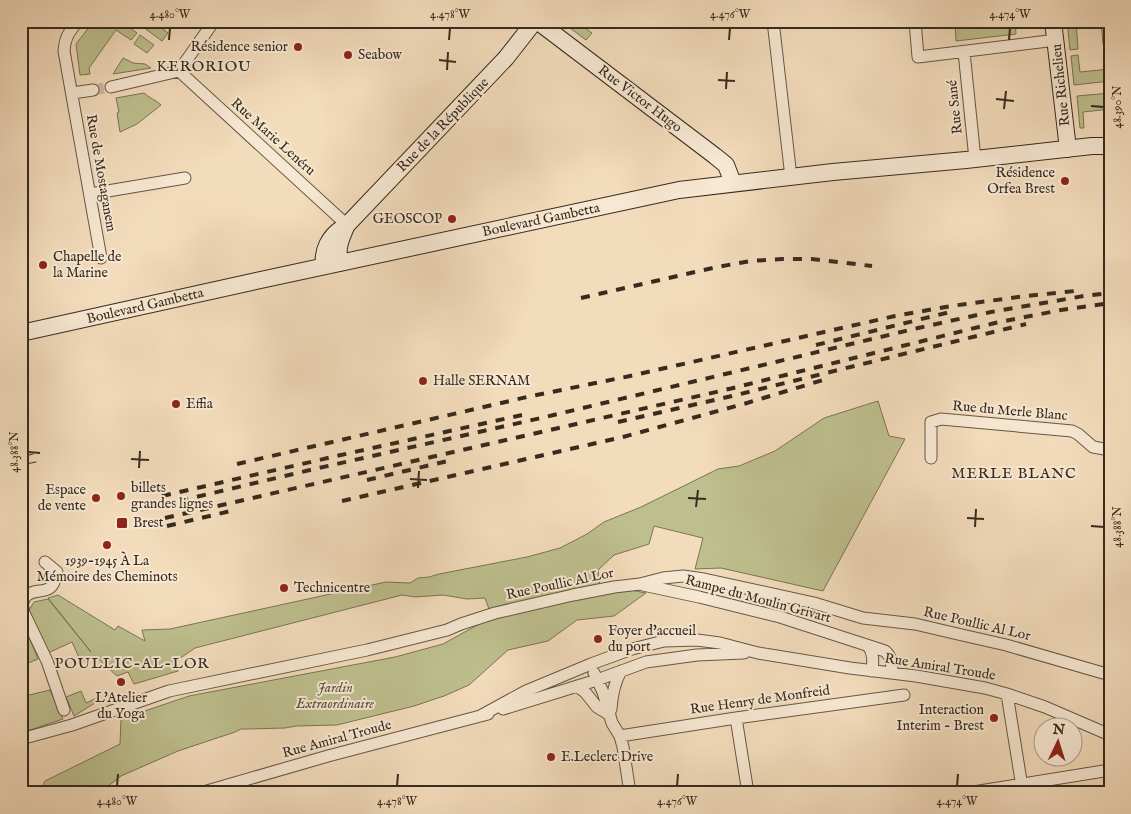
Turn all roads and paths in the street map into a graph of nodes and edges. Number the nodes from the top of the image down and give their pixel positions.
1 (78, 21) edge
2 (214, 21) edge
3 (536, 21) edge
4 (773, 21) edge
5 (915, 21) edge
6 (1053, 21) edge
7 (1056, 40) junction
8 (964, 52) junction
9 (179, 71) junction
10 (111, 87) tunnel mouth
11 (93, 90) tunnel mouth
12 (72, 93) junction
13 (1110, 146) edge
14 (1068, 149) junction
15 (1110, 153) edge
16 (975, 159) junction
17 (791, 177) junction
18 (185, 178) dead end
19 (733, 183) junction
20 (90, 194) junction
21 (347, 225) junction
22 (101, 258) dead end
23 (332, 265) junction
24 (21, 333) edge
25 (1110, 450) edge
26 (931, 458) dead end
27 (45, 562) dead end
28 (698, 578) junction
29 (640, 584) junction
30 (684, 593) junction
31 (868, 646) junction
32 (758, 653) junction
33 (591, 664) junction
34 (621, 671) junction
35 (872, 671) junction
36 (892, 673) junction
37 (1110, 675) edge
38 (596, 680) junction
39 (577, 686) junction
40 (1007, 694) junction
41 (904, 695) dead end
42 (64, 710) dead end
43 (610, 715) junction
44 (482, 716) junction
45 (736, 718) junction
46 (1110, 735) edge
47 (620, 736) junction
48 (21, 739) edge
49 (1110, 770) edge
50 (1022, 788) edge
51 (200, 793) edge
52 (630, 793) edge
53 (748, 793) edge
54 (967, 793) edge

1 - 12 street, Rue de Mostaganem
2 - 9 street
3 - 19 street, Rue Victor Hugo
3 - 21 street, Rue de la République
4 - 17 street
5 - 8 street
6 - 7 street, Rue Richelieu
7 - 8 street
7 - 14 street, Rue Richelieu
8 - 16 street, Rue Sané
9 - 10 street
9 - 21 street, Rue Marie Lenéru
11 - 12 street
12 - 20 street, Rue de Mostaganem
13 - 14 street, Boulevard Gambetta
14 - 15 street, Boulevard Gambetta
14 - 16 street, Boulevard Gambetta
16 - 17 street, Boulevard Gambetta
17 - 19 street, Boulevard Gambetta
18 - 20 street
19 - 23 street, Boulevard Gambetta
20 - 22 street, Rue de Mostaganem
21 - 23 street, Rue de la République
23 - 24 street, Boulevard Gambetta
25 - 26 street, Rue du Merle Blanc
27 - 42 street
28 - 29 street, Rue Poullic Al Lor
28 - 30 street
28 - 37 street, Rue Poullic Al Lor
29 - 30 street, Rampe du Moulin Grivart
29 - 48 street, Rue Poullic Al Lor
30 - 31 street, Rampe du Moulin Grivart
31 - 35 street
31 - 36 street, Rampe du Moulin Grivart
32 - 33 street, Rue Amiral Troude
32 - 34 street, Rue Amiral Troude
32 - 35 street, Rue Amiral Troude
33 - 38 street
33 - 44 street, Rue Amiral Troude
34 - 38 street, Rue Amiral Troude
34 - 43 street
35 - 36 street, Rue Amiral Troude
36 - 40 street, Rue Amiral Troude
38 - 39 street, Rue Amiral Troude
38 - 43 street
39 - 43 street
39 - 44 street, Rue Amiral Troude
40 - 46 street, Rue Amiral Troude
40 - 50 street
41 - 45 street, Rue Henry de Monfreid
43 - 47 street
44 - 51 street, Rue Amiral Troude
45 - 47 street, Rue Henry de Monfreid
45 - 53 street
47 - 52 street
49 - 50 street
50 - 54 street

